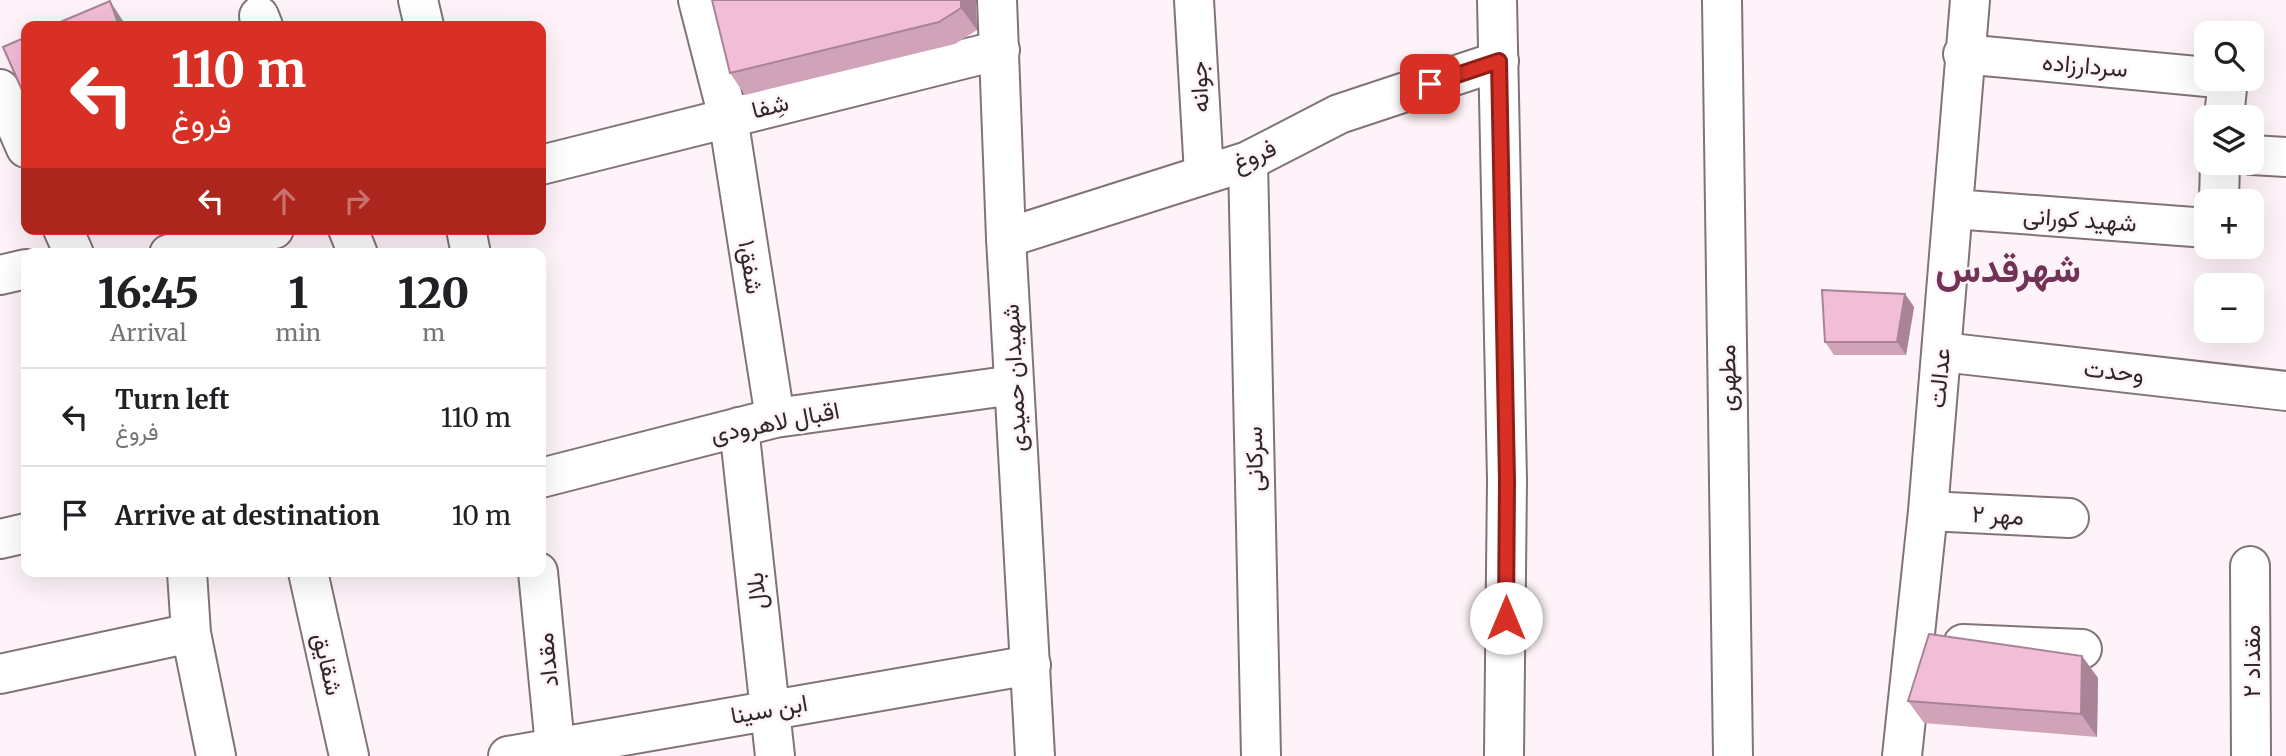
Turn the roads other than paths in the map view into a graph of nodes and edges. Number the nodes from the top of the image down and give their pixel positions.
1 (418, 0) edge
2 (698, 0) edge
3 (997, 0) edge
4 (1194, 0) edge
5 (1497, 0) edge
6 (1722, 0) edge
7 (1970, 0) edge
8 (423, 21) edge
9 (1000, 50) junction
10 (1963, 54) junction
11 (1499, 61) junction
12 (2194, 76) edge
13 (1, 92) edge
14 (727, 117) junction
15 (21, 137) edge
16 (2264, 156) edge
17 (2286, 158) edge
18 (1248, 161) junction
19 (546, 165) edge
20 (1204, 174) junction
21 (1953, 209) junction
22 (2194, 227) edge
23 (249, 235) edge
24 (1006, 238) junction
25 (194, 248) edge
26 (21, 270) edge
27 (0, 275) edge
28 (1942, 352) junction
29 (1014, 385) junction
30 (2286, 391) edge
31 (775, 418) junction
32 (739, 427) junction
33 (546, 477) edge
34 (1928, 511) junction
35 (2068, 518) dead end
36 (21, 534) edge
37 (0, 539) edge
38 (2250, 566) dead end
39 (188, 577) edge
40 (309, 577) edge
41 (539, 577) edge
42 (191, 633) junction
43 (1915, 642) junction
44 (2082, 649) dead end
45 (1031, 665) junction
46 (0, 674) edge
47 (769, 709) junction
48 (556, 751) edge
49 (216, 756) edge
50 (349, 756) edge
51 (508, 756) edge
52 (775, 756) edge
53 (1035, 756) edge
54 (1261, 756) edge
55 (1504, 756) edge
56 (1733, 756) edge
57 (1902, 756) edge
58 (2251, 756) edge

1 - 8 street
2 - 14 street, ۱شفق
3 - 9 street, شهیدان حمیدی
4 - 20 street, جوانه
5 - 11 street
6 - 56 street, مطهری
7 - 10 street, عدالت
9 - 14 street, شِفا
9 - 24 street, شهیدان حمیدی
10 - 12 street, سردارزاده
10 - 21 street, عدالت
11 - 18 street, فروغ
11 - 55 street
13 - 15 street
14 - 19 street, شِفا
14 - 31 street, ۱شفق
16 - 17 street
18 - 20 street, فروغ
18 - 54 street, سرکانی
20 - 24 street, فروغ
21 - 22 street, شهید کورانی
21 - 28 street, عدالت
23 - 25 street
24 - 29 street, شهیدان حمیدی
26 - 27 street
28 - 30 street, وحدت
28 - 34 street, عدالت
29 - 31 street, اقبال لاهرودی
29 - 45 street, شهیدان حمیدی
31 - 32 street, اقبال لاهرودی
32 - 33 street, اقبال لاهرودی
32 - 47 street, بلال
34 - 35 street, مهر ۲
34 - 43 street, عدالت
36 - 37 street
38 - 58 street, مقداد ۲
39 - 42 street
40 - 50 street, شقایق
41 - 48 street, مقداد
42 - 46 street
42 - 49 street
43 - 44 street
43 - 57 street, عدالت
45 - 47 street, ابن سینا
45 - 53 street, شهیدان حمیدی
47 - 48 street, ابن سینا
47 - 52 street, بلال
48 - 51 street, ابن سینا

